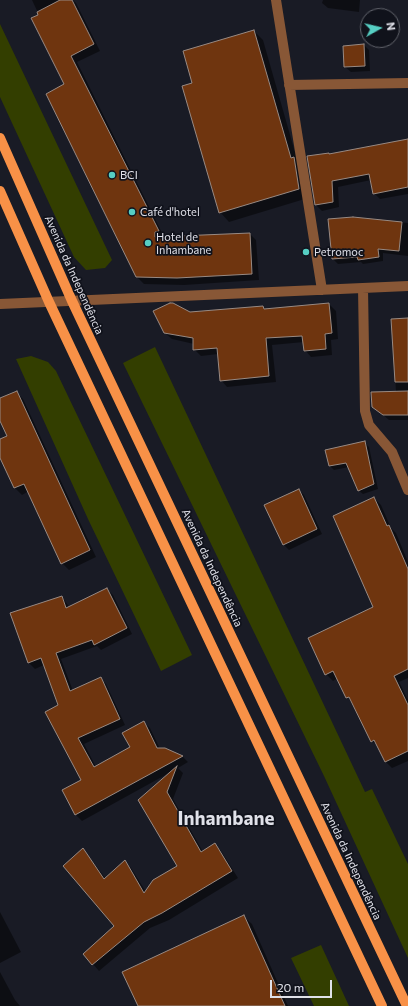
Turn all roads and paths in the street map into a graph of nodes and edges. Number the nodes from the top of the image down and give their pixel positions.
1 (276, 0) edge
2 (408, 83) edge
3 (289, 85) junction
4 (0, 138) edge
5 (0, 191) edge
6 (408, 286) edge
7 (363, 288) junction
8 (322, 290) junction
9 (72, 301) junction
10 (49, 302) junction
11 (0, 304) edge
12 (408, 490) edge
13 (382, 1006) edge
14 (407, 1006) edge

1 - 3 street
2 - 3 street
3 - 8 street
4 - 9 main road, Avenida da Independência
5 - 10 main road
6 - 7 street
7 - 8 street
7 - 12 street
8 - 9 street
9 - 10 street
9 - 14 main road, Avenida da Independência
10 - 11 street
10 - 13 main road

